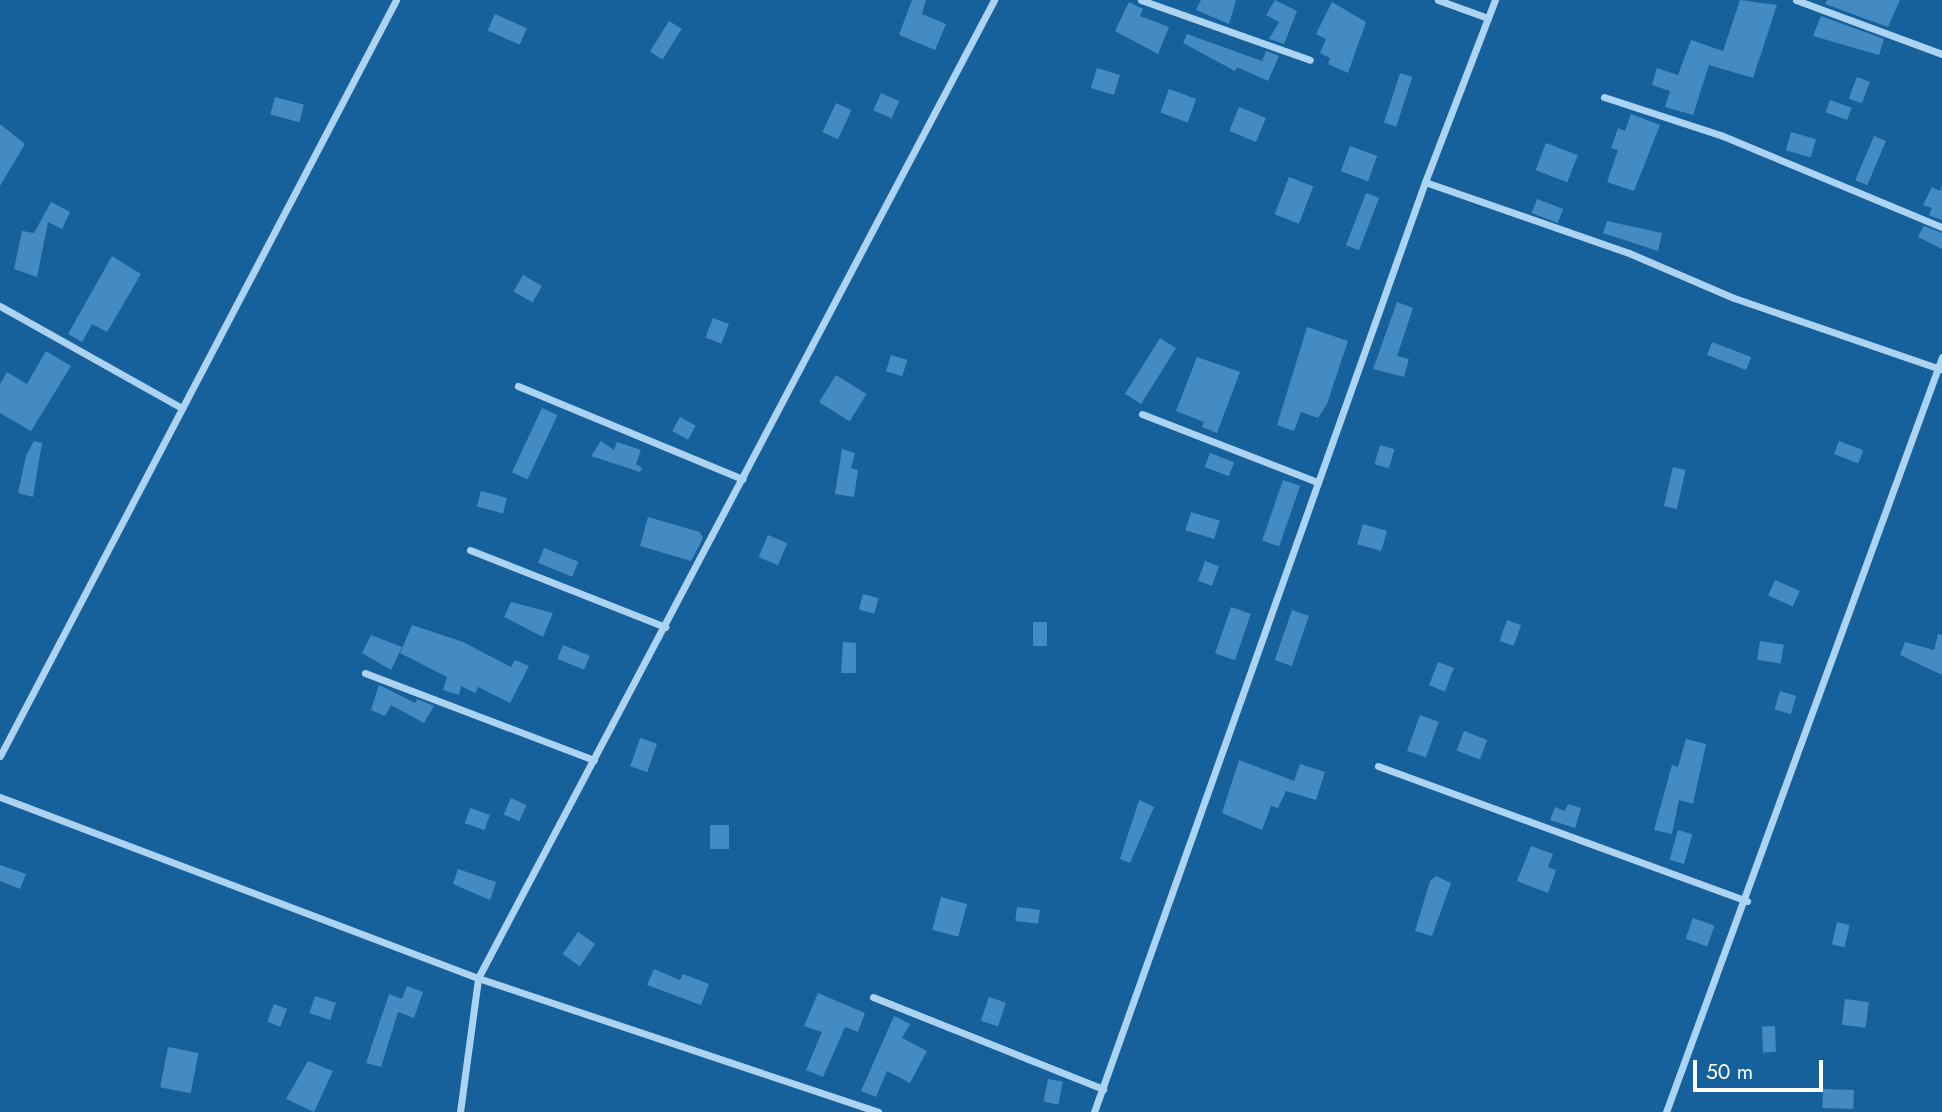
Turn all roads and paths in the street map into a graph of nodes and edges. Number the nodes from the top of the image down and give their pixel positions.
1 (396, 0) edge
2 (994, 0) edge
3 (1141, 0) edge
4 (1438, 0) edge
5 (1495, 0) edge
6 (1796, 0) edge
7 (1488, 18) junction
8 (1942, 54) edge
9 (1310, 60) dead end
10 (1604, 97) dead end
11 (1424, 182) junction
12 (1942, 227) edge
13 (0, 306) edge
14 (1942, 357) edge
15 (1940, 368) edge
16 (518, 386) dead end
17 (182, 408) junction
18 (1142, 414) dead end
19 (742, 479) junction
20 (1317, 482) junction
21 (470, 550) dead end
22 (665, 627) junction
23 (365, 673) dead end
24 (0, 756) edge
25 (594, 760) junction
26 (1377, 766) dead end
27 (0, 797) edge
28 (1747, 901) junction
29 (478, 978) junction
30 (873, 997) dead end
31 (1103, 1089) junction
32 (460, 1112) edge
33 (878, 1112) edge
34 (1094, 1112) edge
35 (1666, 1112) edge

1 - 17 street
2 - 19 street
3 - 9 street
4 - 7 street
5 - 7 street
6 - 8 street
7 - 11 street
10 - 12 street
11 - 15 street
11 - 20 street
13 - 17 street
14 - 15 street
15 - 28 street
16 - 19 street
17 - 24 street
18 - 20 street
19 - 22 street
20 - 31 street
21 - 22 street
22 - 25 street
23 - 25 street
25 - 29 street
26 - 28 street
27 - 29 street
28 - 35 street
29 - 32 street
29 - 33 street
30 - 31 street
31 - 34 street

